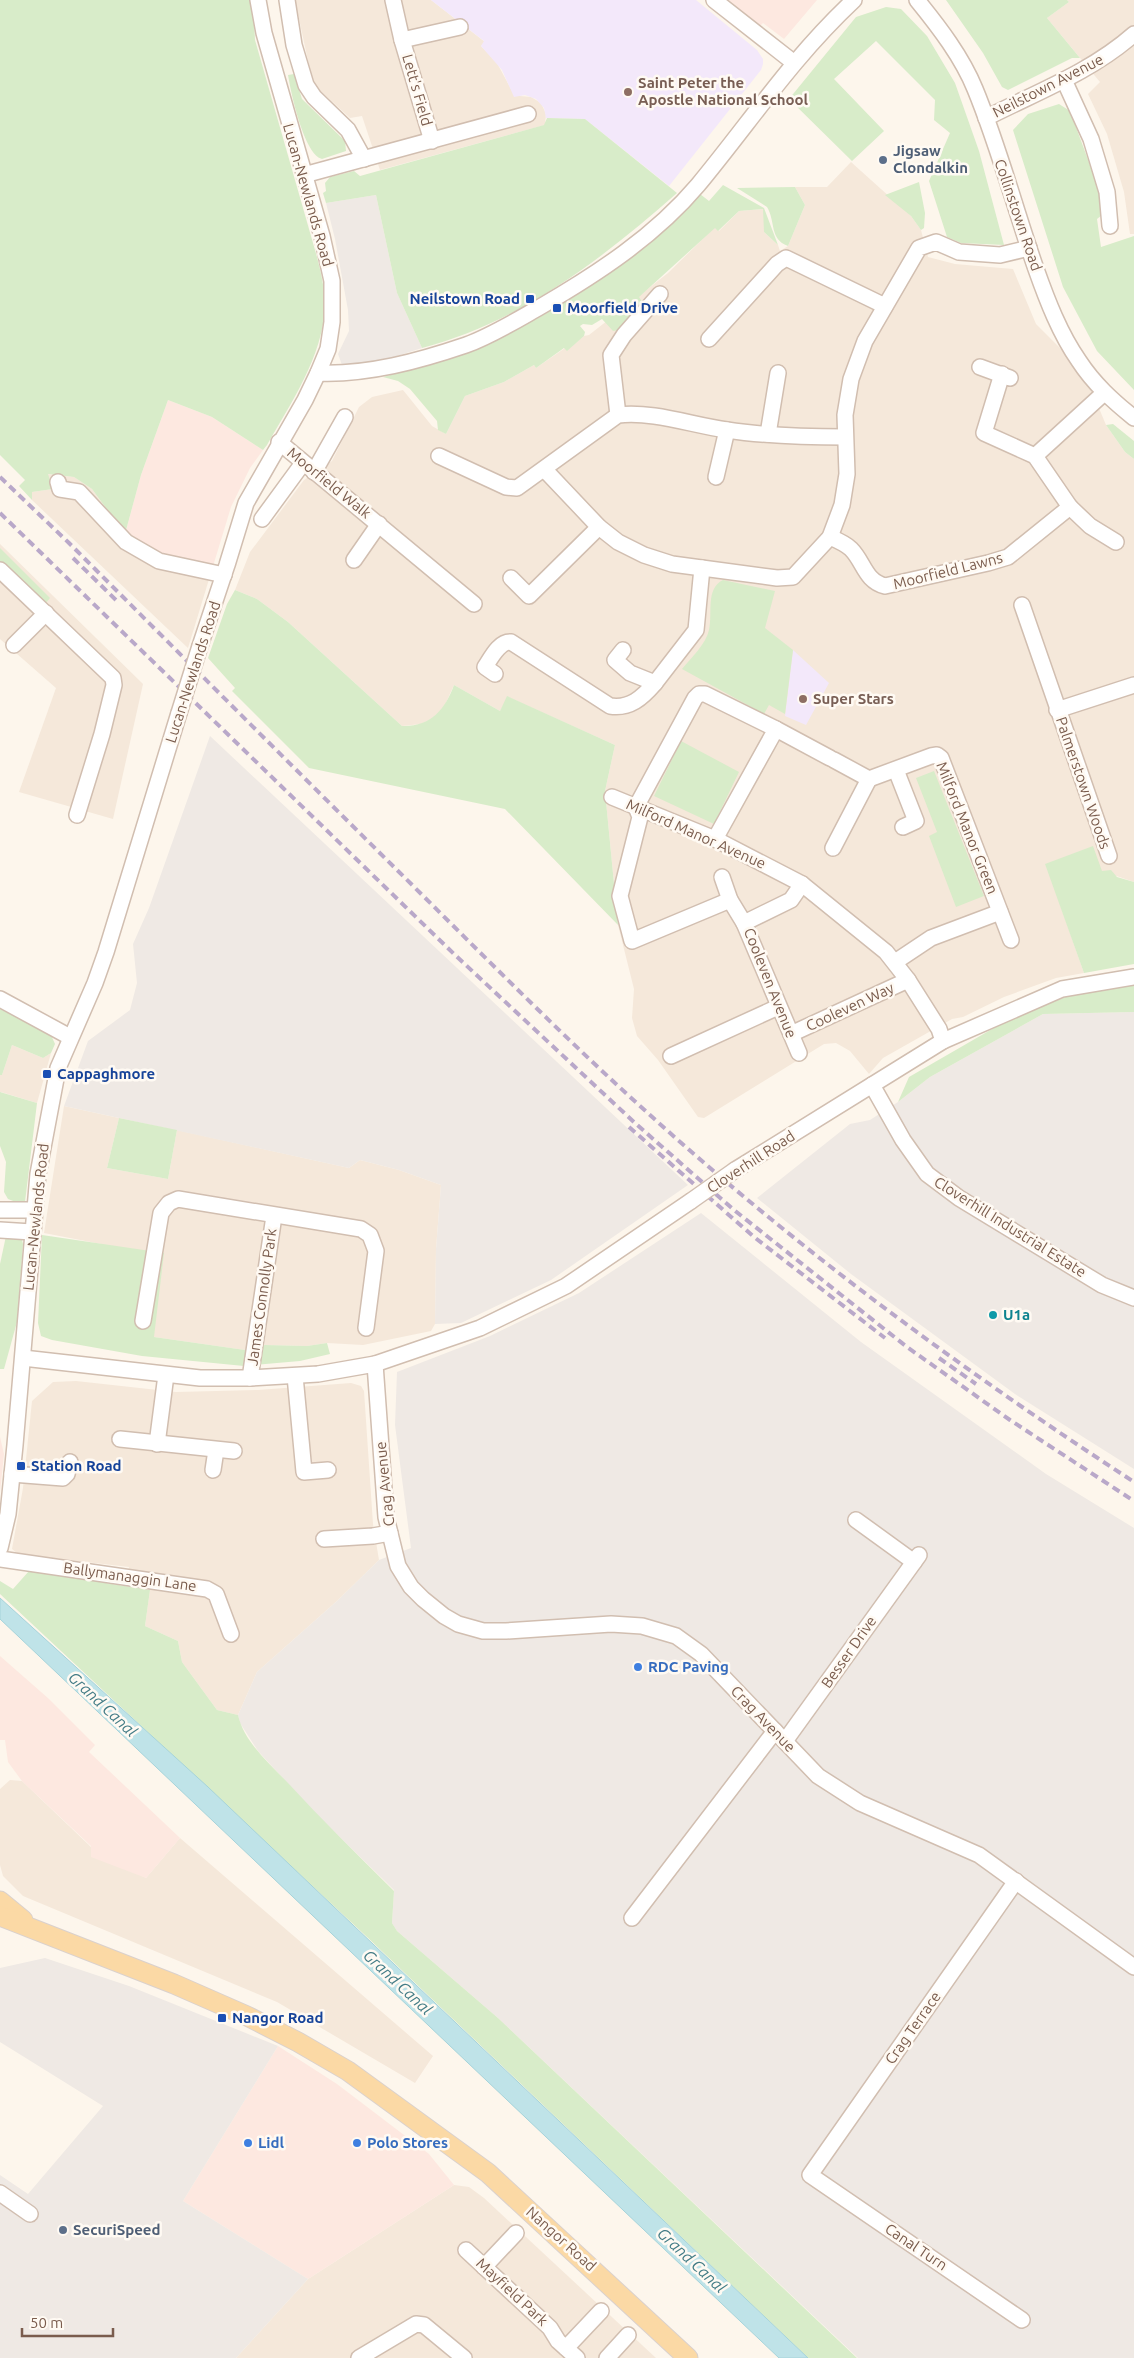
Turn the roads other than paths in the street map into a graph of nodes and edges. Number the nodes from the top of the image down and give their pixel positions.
1 (258, 0) edge
2 (287, 0) edge
3 (393, 0) edge
4 (714, 0) edge
5 (854, 0) edge
6 (917, 0) edge
7 (460, 27) dead end
8 (1134, 34) edge
9 (402, 40) junction
10 (793, 62) junction
11 (1064, 80) junction
12 (528, 114) dead end
13 (986, 118) junction
14 (432, 141) junction
15 (364, 159) junction
16 (304, 174) junction
17 (1110, 226) dead end
18 (1029, 248) junction
19 (660, 294) dead end
20 (885, 306) junction
21 (709, 339) dead end
22 (980, 367) dead end
23 (318, 373) junction
24 (778, 373) dead end
25 (1104, 393) junction
26 (618, 415) junction
27 (344, 417) dead end
28 (1134, 418) edge
29 (727, 430) junction
30 (768, 434) junction
31 (845, 437) junction
32 (280, 442) junction
33 (439, 456) dead end
34 (1035, 456) junction
35 (309, 468) junction
36 (545, 470) junction
37 (716, 477) dead end
38 (58, 482) dead end
39 (1070, 507) junction
40 (262, 519) dead end
41 (379, 524) junction
42 (599, 528) junction
43 (830, 537) junction
44 (1116, 542) dead end
45 (354, 560) dead end
46 (702, 568) junction
47 (0, 570) edge
48 (224, 575) junction
49 (511, 578) dead end
50 (474, 604) dead end
51 (1022, 605) dead end
52 (46, 613) junction
53 (14, 645) dead end
54 (623, 650) dead end
55 (495, 674) dead end
56 (655, 683) junction
57 (1134, 685) edge
58 (1058, 710) junction
59 (776, 729) junction
60 (896, 770) junction
61 (869, 779) junction
62 (612, 797) dead end
63 (636, 807) junction
64 (77, 815) dead end
65 (903, 827) dead end
66 (715, 839) junction
67 (833, 848) dead end
68 (1109, 856) dead end
69 (722, 877) dead end
70 (802, 884) junction
71 (730, 900) junction
72 (1000, 912) junction
73 (744, 923) junction
74 (1011, 940) dead end
75 (895, 962) junction
76 (1134, 977) edge
77 (908, 980) junction
78 (0, 999) edge
79 (778, 1007) junction
80 (791, 1034) junction
81 (70, 1037) junction
82 (943, 1042) junction
83 (799, 1053) dead end
84 (671, 1056) dead end
85 (872, 1085) junction
86 (0, 1210) edge
87 (34, 1210) junction
88 (274, 1216) junction
89 (0, 1230) edge
90 (32, 1232) junction
91 (1134, 1298) edge
92 (143, 1321) dead end
93 (366, 1328) dead end
94 (23, 1358) junction
95 (375, 1364) junction
96 (166, 1375) junction
97 (295, 1376) junction
98 (250, 1378) junction
99 (120, 1439) dead end
100 (157, 1444) junction
101 (216, 1450) junction
102 (234, 1452) dead end
103 (70, 1462) dead end
104 (213, 1470) dead end
105 (328, 1470) dead end
106 (12, 1474) junction
107 (856, 1520) dead end
108 (390, 1533) junction
109 (324, 1539) dead end
110 (0, 1548) edge
111 (0, 1559) edge
112 (231, 1634) dead end
113 (780, 1736) junction
114 (1016, 1881) junction
115 (0, 1901) edge
116 (0, 1916) edge
117 (632, 1918) dead end
118 (0, 1930) edge
119 (36, 1930) junction
120 (1134, 1968) edge
121 (810, 2175) joint
122 (0, 2193) edge
123 (30, 2214) dead end
124 (516, 2233) dead end
125 (466, 2250) dead end
126 (484, 2267) junction
127 (600, 2311) dead end
128 (1022, 2320) dead end
129 (628, 2335) dead end
130 (571, 2353) edge
131 (359, 2358) edge
132 (464, 2358) edge
133 (607, 2358) edge
134 (688, 2358) edge

1 - 16 street, Lucan-Newlands Road
2 - 15 street
3 - 9 street, Lett's Field
4 - 10 street
5 - 10 street
6 - 13 street, Collinstown Road
7 - 9 street, Lett's Field
8 - 11 street, Neilstown Avenue
9 - 14 street, Lett's Field
10 - 23 street
11 - 13 street, Neilstown Avenue
11 - 17 street
12 - 14 street, Lett's Field
13 - 18 street, Collinstown Road
14 - 15 street, Lett's Field
15 - 16 street, Lett's Field
16 - 23 street, Lucan-Newlands Road
18 - 20 street
18 - 25 street, Collinstown Road
19 - 26 street
20 - 21 street
20 - 31 street
22 - 34 street
23 - 32 street, Lucan-Newlands Road
24 - 30 street
25 - 28 street, Collinstown Road
25 - 34 street
26 - 29 street
26 - 36 street
27 - 35 street
29 - 30 street
29 - 37 street
30 - 31 street
31 - 43 street
32 - 35 street, Moorfield Walk
32 - 48 street, Lucan-Newlands Road
33 - 36 street
34 - 39 street
35 - 40 street
35 - 41 street, Moorfield Walk
36 - 42 street
38 - 48 street
39 - 43 street, Moorfield Lawns
39 - 44 street
41 - 45 street, Moorfield Walk
41 - 50 street, Moorfield Walk
42 - 46 street
42 - 49 street
43 - 46 street
46 - 56 street
47 - 52 street
48 - 81 street, Lucan-Newlands Road, bridge
51 - 58 street, Palmerstown Woods
52 - 53 street
52 - 64 street
54 - 56 street
55 - 56 street
57 - 58 street, Palmerstown Woods
58 - 68 street, Palmerstown Woods
59 - 61 street
59 - 63 street
59 - 66 street
60 - 61 street, Milford Manor Green
60 - 65 street
60 - 72 street, Milford Manor Green
61 - 67 street
62 - 63 street, Milford Manor Avenue
63 - 66 street, Milford Manor Avenue
63 - 71 street
66 - 70 street, Milford Manor Avenue
69 - 71 street
70 - 73 street, Cooleven Avenue
70 - 75 street, Milford Manor Avenue
71 - 73 street
72 - 74 street, Milford Manor Green
72 - 75 street, Milford Manor Green
73 - 79 street, Cooleven Avenue
75 - 77 street, Milford Manor Avenue
76 - 82 street, Cloverhill Road
77 - 80 street, Cooleven Way
77 - 82 street, Milford Manor Avenue
78 - 81 street
79 - 80 street, Cooleven Avenue
79 - 84 street
80 - 83 street, Cooleven Avenue
81 - 87 street, Lucan-Newlands Road
82 - 85 street, Cloverhill Road
85 - 91 street, Cloverhill Industrial Estate
85 - 95 street, Cloverhill Road, bridge
86 - 87 street
87 - 90 street, Lucan-Newlands Road
88 - 92 street, James Connolly Park
88 - 93 street, James Connolly Park
88 - 98 street, James Connolly Park
89 - 90 street
90 - 94 street, Lucan-Newlands Road
94 - 96 street
94 - 106 street, Lucan-Newlands Road
95 - 97 street
95 - 108 street, Crag Avenue
96 - 98 street
96 - 100 street
97 - 98 street
97 - 105 street
99 - 100 street
100 - 101 street
101 - 102 street
101 - 104 street
103 - 106 street
106 - 110 street, Lucan-Newlands Road
107 - 113 street, Besser Drive
108 - 109 street
108 - 113 street, Crag Avenue
111 - 112 street, Ballymanaggin Lane
113 - 114 street, Crag Avenue
113 - 117 street, Besser Drive
114 - 120 street, Crag Avenue
114 - 121 street, Crag Terrace
115 - 119 main road
116 - 119 main road, Nangor Road
118 - 119 main road
119 - 134 main road, Nangor Road
121 - 128 street, Canal Turn
122 - 123 street
124 - 126 street
125 - 126 street, Mayfield Park
126 - 130 street, Mayfield Park
127 - 130 street
129 - 133 street
131 - 132 street

